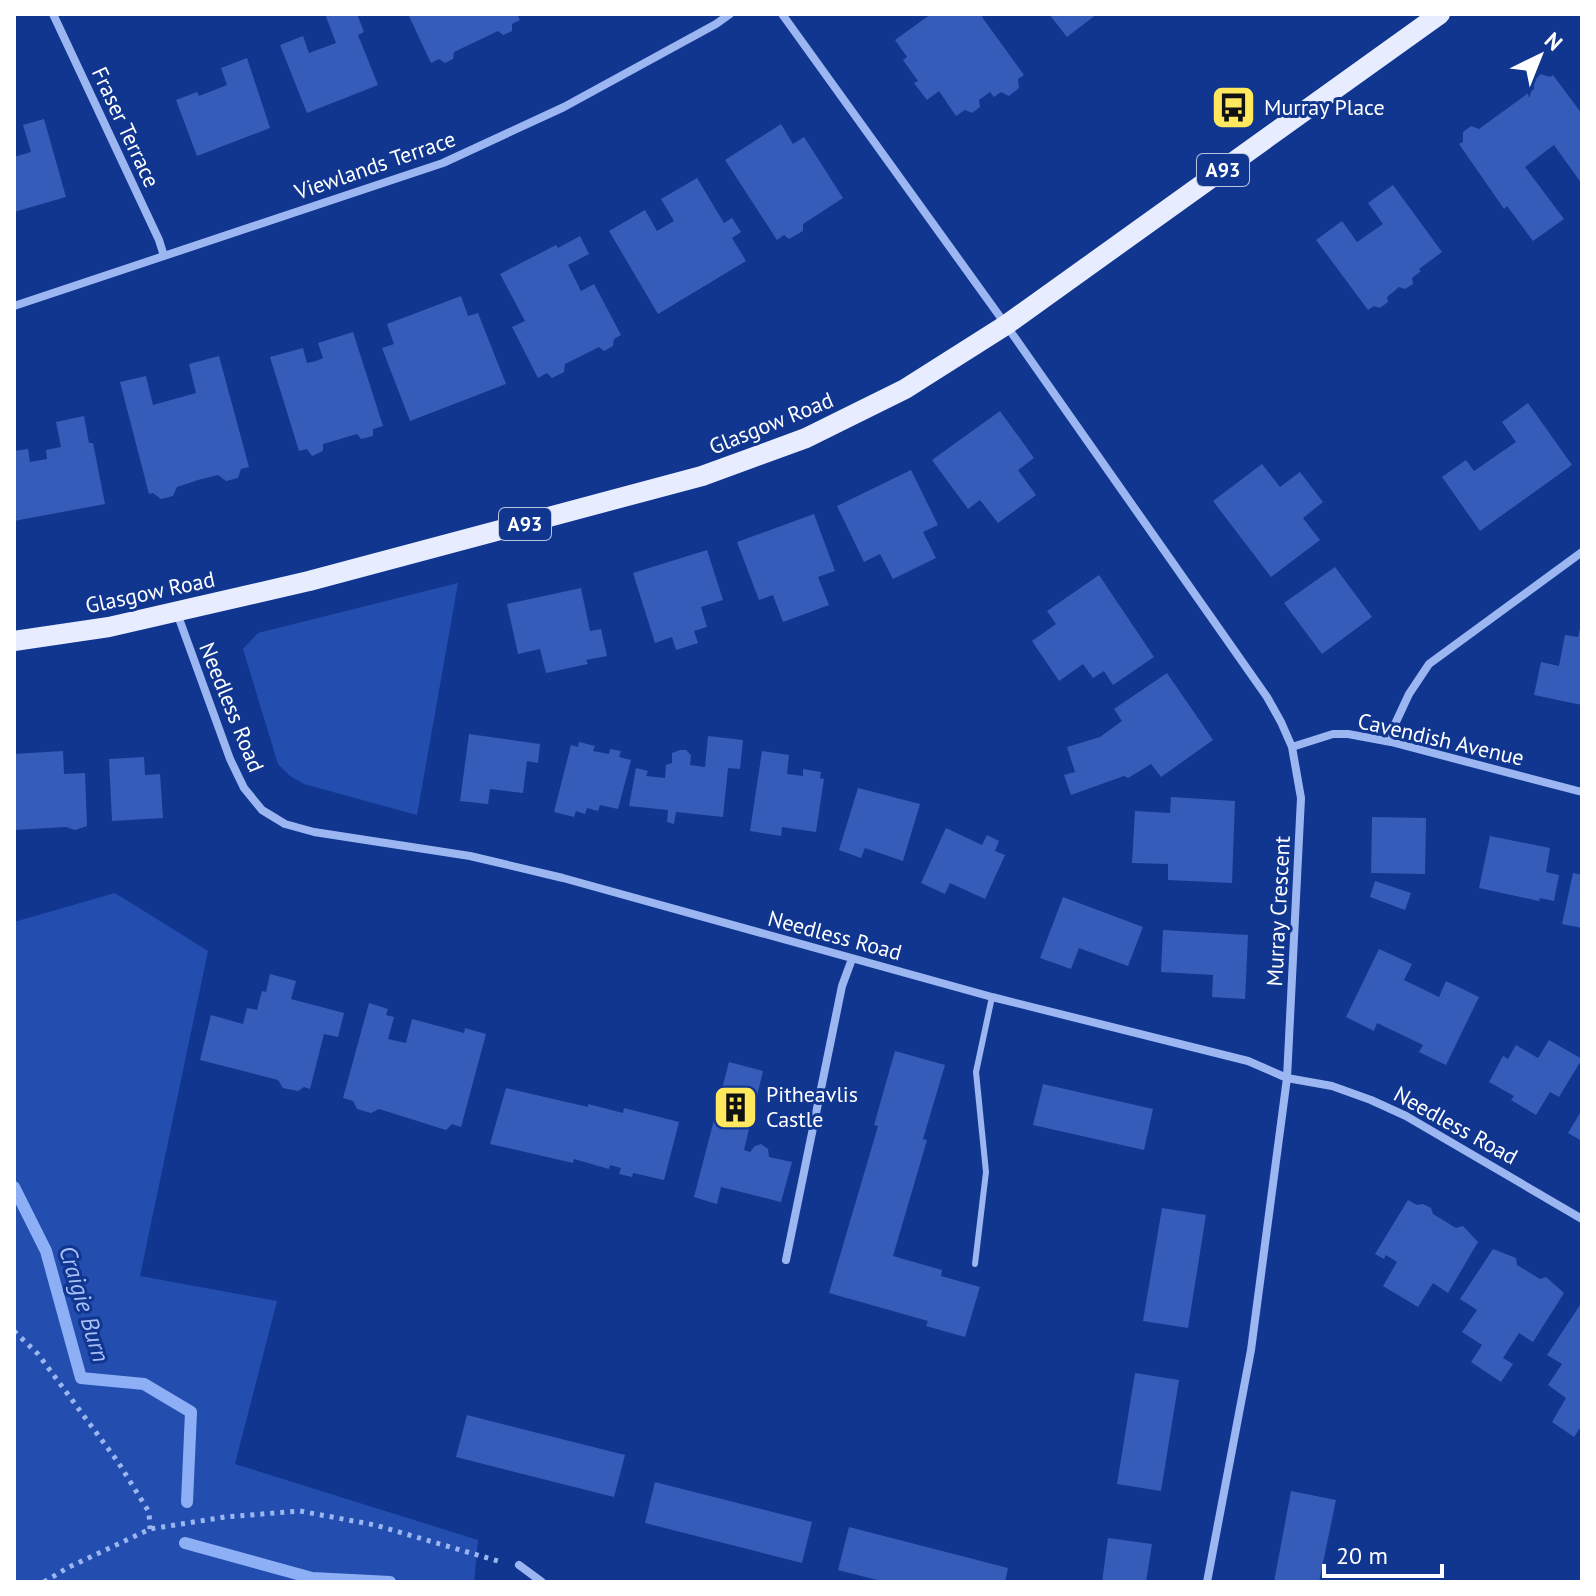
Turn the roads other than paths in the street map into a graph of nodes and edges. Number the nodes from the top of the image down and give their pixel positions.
1 (53, 14) edge
2 (730, 14) edge
3 (782, 14) edge
4 (1440, 14) edge
5 (164, 256) junction
6 (14, 306) edge
7 (1006, 325) junction
8 (1582, 552) edge
9 (177, 612) junction
10 (14, 641) edge
11 (1391, 742) junction
12 (1292, 747) junction
13 (1582, 792) edge
14 (852, 959) junction
15 (992, 997) junction
16 (1287, 1078) junction
17 (1582, 1219) edge
18 (786, 1260) dead end
19 (975, 1264) dead end
20 (519, 1565) road end
21 (542, 1582) edge
22 (1207, 1582) edge

1 - 5 street, Fraser Terrace
2 - 5 street, Viewlands Terrace
3 - 7 street
4 - 7 main road, Glasgow Road / A93
5 - 6 street, Viewlands Terrace
7 - 9 main road, Glasgow Road / A93
7 - 12 street, Murray Crescent
8 - 11 street
9 - 10 main road, Glasgow Road / A93
9 - 14 street, Needless Road
11 - 12 street, Cavendish Avenue
11 - 13 street, Cavendish Avenue
12 - 16 street, Murray Crescent
14 - 15 street, Needless Road
14 - 18 street
15 - 16 street, Needless Road
15 - 19 lane
16 - 17 street, Needless Road
16 - 22 street, Murray Crescent
20 - 21 street

